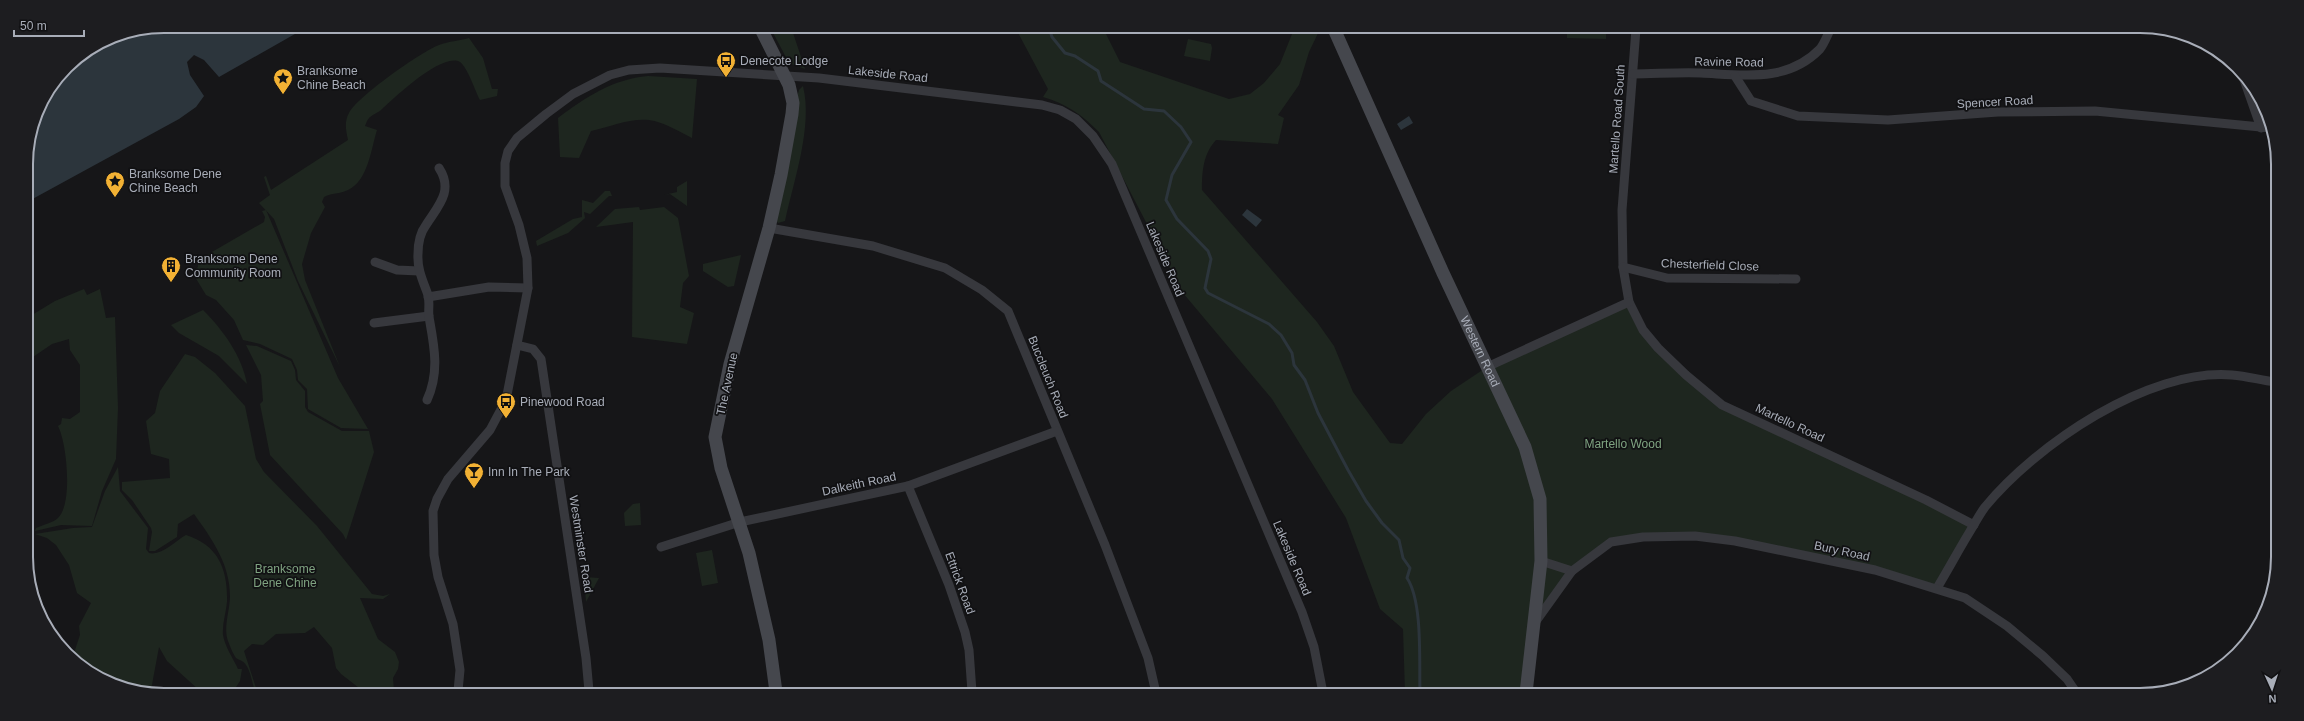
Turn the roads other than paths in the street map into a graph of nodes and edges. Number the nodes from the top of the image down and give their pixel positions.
1 (763, 33) edge
2 (1336, 33) edge
3 (1636, 33) edge
4 (1828, 33) edge
5 (1633, 74) junction
6 (1736, 76) junction
7 (786, 77) junction
8 (2248, 90) edge
9 (2261, 128) junction
10 (2266, 128) edge
11 (439, 168) dead end
12 (1622, 210) joint
13 (769, 228) junction
14 (375, 262) dead end
15 (1623, 267) junction
16 (419, 270) junction
17 (1796, 279) dead end
18 (528, 288) junction
19 (428, 297) junction
20 (1630, 302) junction
21 (429, 316) junction
22 (374, 323) dead end
23 (517, 345) junction
24 (1487, 367) junction
25 (2271, 382) edge
26 (427, 400) dead end
27 (1058, 431) junction
28 (908, 486) junction
29 (740, 522) junction
30 (1974, 525) junction
31 (661, 547) dead end
32 (1541, 561) junction
33 (1572, 571) junction
34 (1937, 588) junction
35 (1532, 627) junction
36 (458, 688) edge
37 (588, 688) edge
38 (775, 688) edge
39 (972, 688) edge
40 (1155, 688) edge
41 (1322, 688) edge
42 (1526, 688) edge
43 (2073, 688) edge

1 - 7 street, The Avenue
2 - 24 street, Western Road
3 - 5 street, Martello Road South
4 - 6 street, Ravine Road
5 - 6 street, Ravine Road
5 - 12 street, Martello Road South
6 - 9 street, Spencer Road
7 - 13 street, The Avenue
7 - 18 street
7 - 41 street, Lakeside Road
8 - 9 street
9 - 10 street, Spencer Road
11 - 16 street
12 - 15 street, Martello Road
13 - 27 street, Buccleuch Road
13 - 29 street, The Avenue
14 - 16 street
15 - 17 street, Chesterfield Close
15 - 20 street, Martello Road
16 - 19 street
18 - 19 street
18 - 23 street
19 - 21 street
20 - 24 street
20 - 30 street, Martello Road
21 - 22 street
21 - 26 street
23 - 36 street
23 - 37 street, Westminster Road
24 - 32 street, Western Road
25 - 30 street
27 - 28 street, Dalkeith Road
27 - 40 street, Buccleuch Road
28 - 29 street, Dalkeith Road
28 - 39 street, Ettrick Road
29 - 31 street, Dalkeith Road
29 - 38 street, The Avenue
30 - 34 street
32 - 33 street
32 - 35 street, Western Road
33 - 34 street, Bury Road
33 - 35 street, Bury Road
34 - 43 street, Bury Road
35 - 42 street, Western Road

